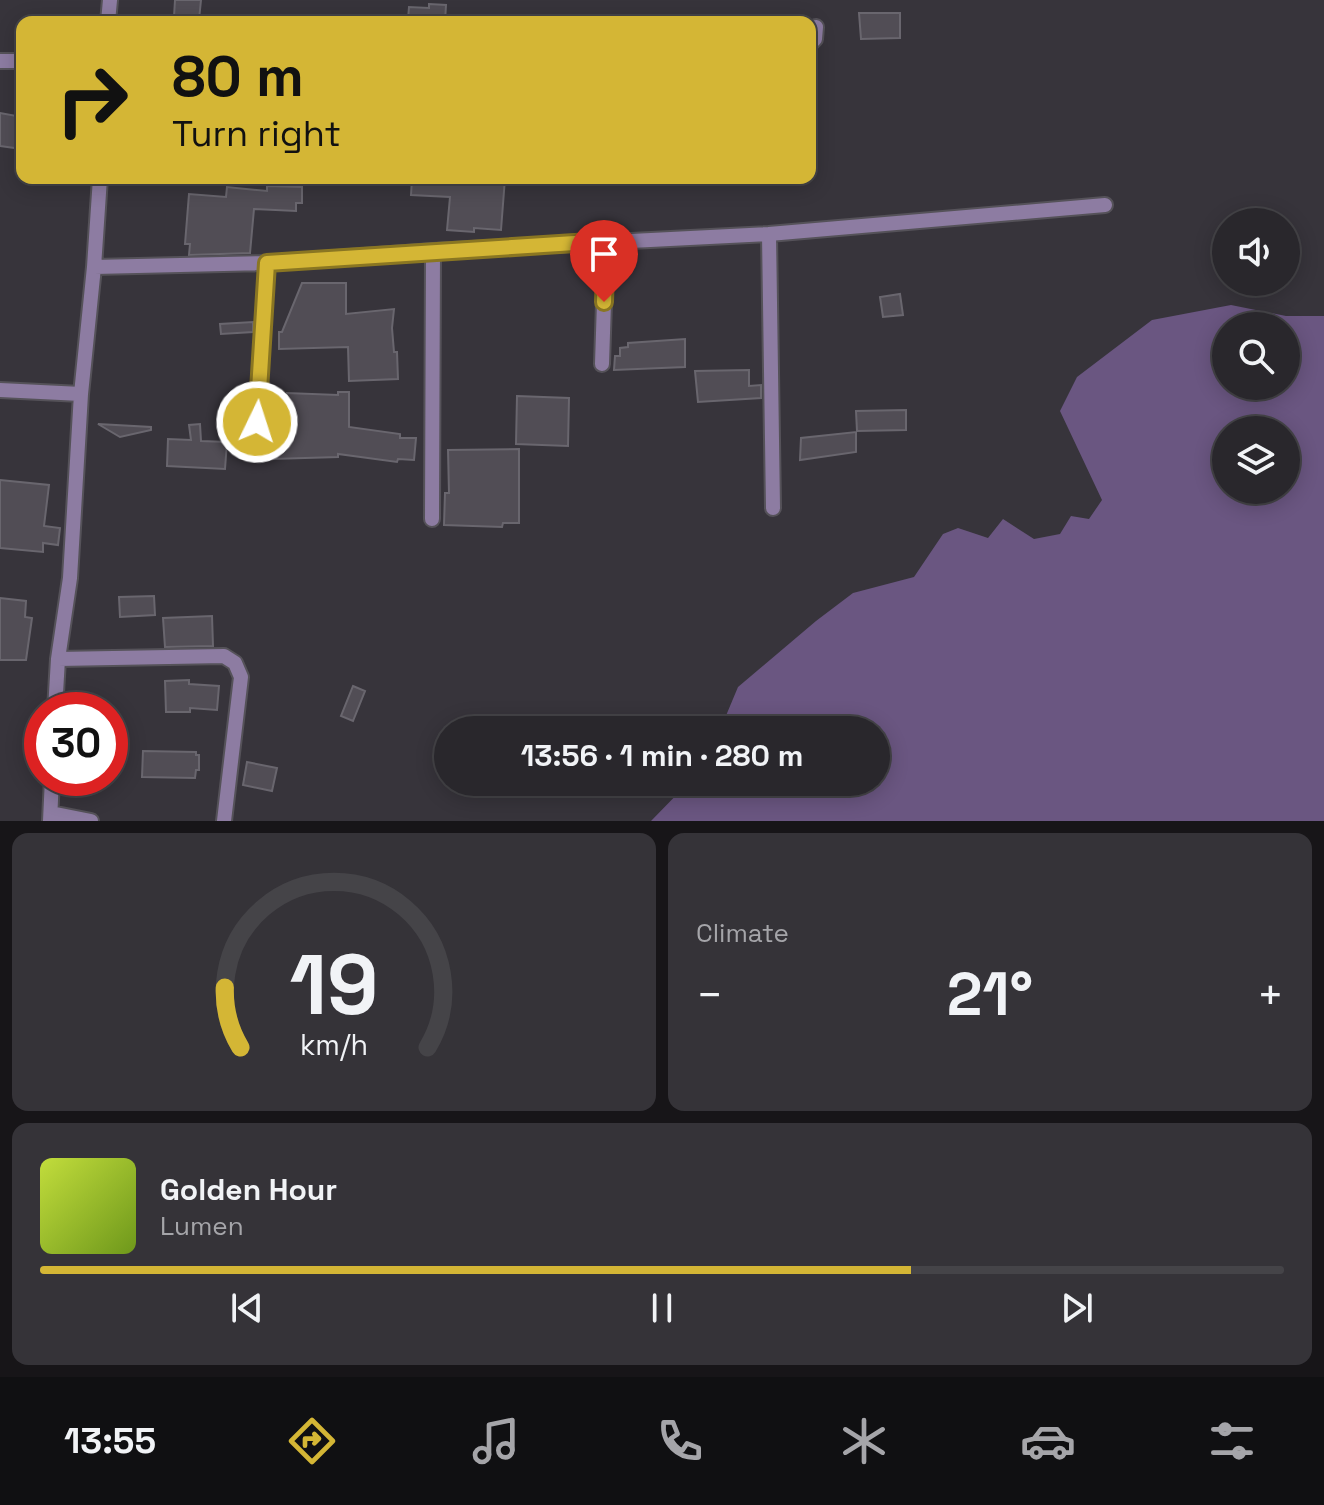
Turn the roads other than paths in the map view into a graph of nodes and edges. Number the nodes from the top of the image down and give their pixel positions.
1 (100, 184) edge
2 (1105, 205) dead end
3 (769, 234) junction
4 (606, 241) junction
5 (433, 251) junction
6 (267, 263) junction
7 (94, 267) junction
8 (602, 364) dead end
9 (0, 390) edge
10 (81, 394) junction
11 (255, 454) dead end
12 (773, 508) dead end
13 (432, 519) dead end
14 (58, 659) junction
15 (56, 692) edge
16 (51, 796) edge
17 (50, 817) edge
18 (91, 821) edge
19 (224, 821) edge

1 - 7 street
2 - 3 street
3 - 4 street
3 - 12 street
4 - 5 street
4 - 8 street
5 - 6 street
5 - 13 street
6 - 7 street
6 - 11 street
7 - 10 street
9 - 10 street
10 - 14 street
14 - 15 street
14 - 19 street
16 - 17 street
17 - 18 street

